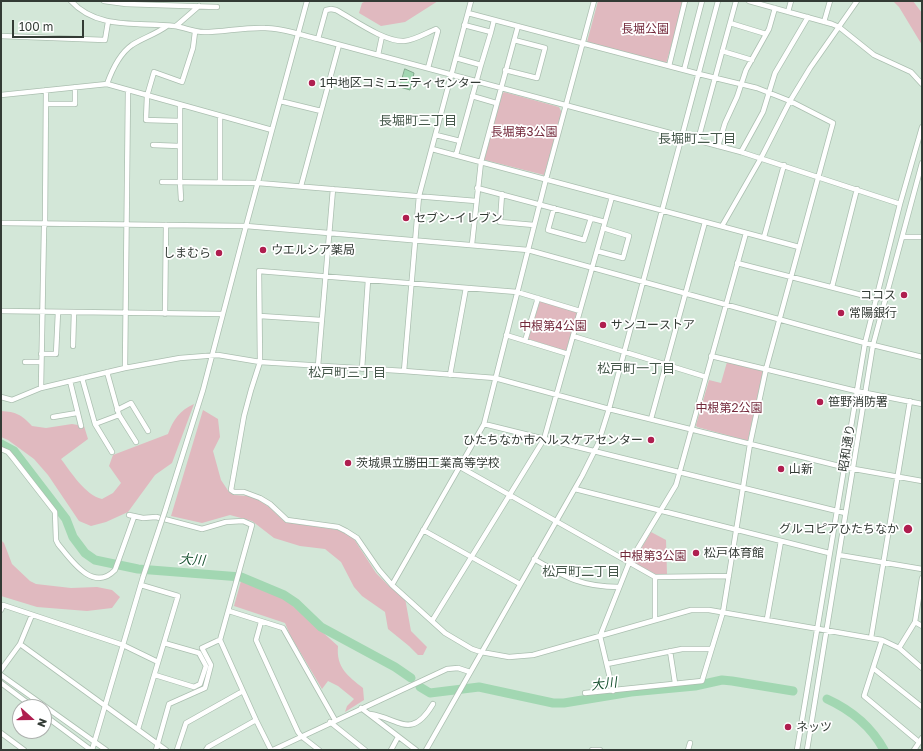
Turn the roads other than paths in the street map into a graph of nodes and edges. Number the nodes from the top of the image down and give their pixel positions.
1 (71, 1) edge
2 (104, 1) edge
3 (307, 1) edge
4 (471, 1) edge
5 (594, 1) edge
6 (686, 1) edge
7 (702, 1) edge
8 (718, 1) edge
9 (736, 1) edge
10 (749, 1) edge
11 (791, 1) edge
12 (830, 1) edge
13 (857, 1) edge
14 (199, 6) junction
15 (217, 7) dead end
16 (775, 8) junction
17 (788, 12) junction
18 (468, 13) junction
19 (808, 17) junction
20 (494, 20) junction
21 (108, 22) junction
22 (824, 22) junction
23 (730, 23) junction
24 (464, 25) junction
25 (167, 26) junction
26 (176, 26) junction
27 (518, 26) junction
28 (839, 27) junction
29 (195, 32) junction
30 (490, 32) junction
31 (766, 34) junction
32 (298, 35) junction
33 (1, 36) edge
34 (382, 36) junction
35 (318, 40) junction
36 (514, 40) junction
37 (583, 43) junction
38 (339, 45) junction
39 (722, 51) junction
40 (378, 55) junction
41 (456, 58) junction
42 (752, 60) junction
43 (481, 65) junction
44 (669, 66) junction
45 (428, 68) junction
46 (505, 70) junction
47 (684, 70) junction
48 (451, 74) junction
49 (699, 74) junction
50 (714, 78) junction
51 (477, 81) junction
52 (107, 84) junction
53 (741, 84) junction
54 (922, 84) edge
55 (76, 87) junction
56 (501, 87) junction
57 (46, 90) junction
58 (128, 90) junction
59 (768, 92) junction
60 (1, 95) edge
61 (147, 96) junction
62 (472, 96) junction
63 (280, 101) junction
64 (790, 101) junction
65 (496, 103) junction
66 (46, 104) junction
67 (180, 105) junction
68 (566, 105) junction
69 (321, 112) junction
70 (220, 116) junction
71 (180, 121) junction
72 (922, 127) edge
73 (272, 130) junction
74 (436, 135) junction
75 (683, 137) junction
76 (698, 140) junction
77 (460, 141) junction
78 (153, 145) dead end
79 (179, 146) junction
80 (718, 146) junction
81 (432, 149) junction
82 (741, 152) junction
83 (456, 155) junction
84 (760, 158) junction
85 (481, 162) junction
86 (922, 163) edge
87 (784, 165) junction
88 (819, 177) junction
89 (546, 179) junction
90 (162, 182) dead end
91 (180, 182) junction
92 (220, 183) junction
93 (258, 183) junction
94 (301, 186) junction
95 (477, 188) junction
96 (333, 189) junction
97 (857, 190) junction
98 (502, 194) junction
99 (419, 196) junction
100 (612, 196) junction
101 (181, 199) dead end
102 (476, 201) junction
103 (540, 204) junction
104 (900, 204) junction
105 (554, 208) junction
106 (663, 210) junction
107 (591, 218) junction
108 (604, 222) junction
109 (705, 222) junction
110 (1, 223) edge
111 (46, 223) junction
112 (126, 224) junction
113 (166, 225) junction
114 (534, 225) junction
115 (246, 226) junction
116 (722, 226) junction
117 (603, 228) junction
118 (329, 232) junction
119 (746, 233) junction
120 (764, 237) junction
121 (903, 237) junction
122 (922, 237) edge
123 (415, 240) junction
124 (472, 244) junction
125 (799, 246) junction
126 (528, 250) junction
127 (597, 251) junction
128 (737, 263) junction
129 (593, 267) junction
130 (324, 276) junction
131 (792, 278) junction
132 (368, 280) junction
133 (644, 282) junction
134 (412, 283) junction
135 (466, 288) junction
136 (832, 288) junction
137 (517, 292) junction
138 (685, 293) junction
139 (538, 298) junction
140 (877, 299) junction
141 (726, 304) junction
142 (1, 311) edge
143 (580, 311) junction
144 (43, 312) junction
145 (58, 312) junction
146 (74, 312) junction
147 (126, 313) junction
148 (165, 314) junction
149 (223, 314) junction
150 (260, 316) junction
151 (780, 319) junction
152 (321, 320) junction
153 (506, 335) junction
154 (573, 336) junction
155 (525, 341) junction
156 (865, 344) junction
157 (874, 345) junction
158 (73, 346) dead end
159 (624, 352) junction
160 (41, 354) junction
161 (568, 354) junction
162 (212, 355) junction
163 (711, 356) junction
164 (922, 357) edge
165 (25, 362) dead end
166 (41, 362) junction
167 (260, 362) junction
168 (666, 364) junction
169 (318, 366) junction
170 (125, 368) junction
171 (362, 369) junction
172 (766, 369) junction
173 (404, 371) junction
174 (107, 372) junction
175 (450, 375) junction
176 (706, 377) junction
177 (82, 378) junction
178 (495, 378) junction
179 (70, 381) junction
180 (41, 388) junction
181 (856, 391) junction
182 (866, 393) junction
183 (557, 395) junction
184 (1, 397) edge
185 (910, 401) junction
186 (922, 404) edge
187 (609, 409) junction
188 (118, 412) junction
189 (77, 413) junction
190 (53, 417) dead end
191 (651, 419) junction
192 (95, 424) junction
193 (484, 424) junction
194 (81, 426) dead end
195 (692, 429) junction
196 (148, 431) dead end
197 (544, 439) junction
198 (136, 442) dead end
199 (750, 444) junction
200 (1, 449) edge
201 (112, 452) dead end
202 (595, 452) junction
203 (460, 467) junction
204 (844, 467) junction
205 (852, 469) junction
206 (680, 472) junction
207 (898, 476) junction
208 (922, 480) edge
209 (743, 488) junction
210 (574, 489) junction
211 (510, 496) junction
212 (660, 511) junction
213 (836, 511) junction
214 (845, 513) junction
215 (556, 522) junction
216 (424, 530) junction
217 (736, 530) junction
218 (781, 541) junction
219 (829, 553) junction
220 (839, 555) junction
221 (472, 557) junction
222 (534, 559) junction
223 (883, 562) junction
224 (629, 563) junction
225 (922, 569) edge
226 (729, 576) junction
227 (655, 577) junction
228 (922, 578) edge
229 (392, 584) junction
230 (520, 584) junction
231 (141, 585) junction
232 (619, 587) junction
233 (920, 603) edge
234 (1, 610) edge
235 (229, 611) junction
236 (723, 612) junction
237 (32, 615) junction
238 (655, 620) junction
239 (768, 620) junction
240 (432, 621) junction
241 (261, 622) junction
242 (915, 622) junction
243 (922, 626) edge
244 (817, 628) junction
245 (827, 630) junction
246 (600, 636) junction
247 (871, 638) junction
248 (220, 640) junction
249 (882, 640) junction
250 (164, 643) junction
251 (20, 644) junction
252 (123, 645) junction
253 (899, 648) junction
254 (710, 649) junction
255 (670, 651) junction
256 (481, 652) junction
257 (158, 662) junction
258 (607, 664) junction
259 (873, 668) junction
260 (922, 668) edge
261 (1, 670) edge
262 (470, 672) junction
263 (154, 675) junction
264 (1, 676) edge
265 (1, 683) edge
266 (675, 683) junction
267 (243, 691) junction
268 (613, 691) junction
269 (585, 693) dead end
270 (22, 699) edge
271 (432, 704) dead end
272 (105, 705) junction
273 (922, 707) edge
274 (361, 708) junction
275 (370, 714) junction
276 (256, 720) junction
277 (52, 721) edge
278 (332, 721) junction
279 (138, 730) junction
280 (1, 734) edge
281 (300, 736) junction
282 (398, 737) junction
283 (921, 740) edge
284 (95, 741) junction
285 (690, 742) dead end
286 (158, 744) junction
287 (18, 748) edge
288 (24, 750) edge
289 (92, 750) edge
290 (106, 750) edge
291 (156, 750) edge
292 (166, 750) edge
293 (177, 750) edge
294 (206, 750) edge
295 (272, 750) edge
296 (319, 750) edge
297 (365, 750) edge
298 (391, 750) edge
299 (416, 750) edge
300 (426, 750) edge
301 (592, 750) edge
302 (600, 750) edge
303 (688, 750) edge
304 (797, 750) edge
305 (807, 750) edge
306 (914, 750) edge

1 - 21 street
2 - 14 street
3 - 32 street
4 - 18 street
5 - 37 street
6 - 44 street
7 - 47 street
8 - 49 street
9 - 23 street
10 - 16 street
11 - 17 street
12 - 22 street
13 - 28 street
14 - 15 street
14 - 26 street
16 - 17 street
16 - 31 street
17 - 19 street
18 - 20 street
18 - 24 street
19 - 22 street
19 - 59 street
20 - 27 street
20 - 30 street
21 - 25 street
21 - 33 street
22 - 28 street
23 - 31 street
23 - 39 street
24 - 30 street
24 - 41 street
25 - 26 street
25 - 52 street
26 - 29 street
27 - 36 street
27 - 37 street
28 - 54 street
28 - 64 street
29 - 32 street
29 - 61 street
30 - 43 street
31 - 42 street
32 - 35 street
32 - 63 street
34 - 35 street
34 - 40 street
34 - 45 street
35 - 38 street
36 - 46 street
36 - 46 street
37 - 44 street
37 - 68 street
38 - 40 street
38 - 69 street
39 - 42 street
39 - 50 street
40 - 45 street
41 - 43 street
41 - 48 street
42 - 53 street
43 - 51 street
44 - 47 street
45 - 48 street
46 - 56 street
47 - 49 street
48 - 51 street
48 - 74 street
49 - 50 street
49 - 75 street
50 - 53 street
50 - 76 street
51 - 56 street
51 - 62 street
52 - 55 street
52 - 58 street
53 - 59 street
53 - 80 street
55 - 57 street
55 - 66 street
56 - 65 street
56 - 68 street
57 - 60 street
57 - 66 street
58 - 61 street
58 - 112 street
59 - 64 street
59 - 82 street
61 - 67 street
61 - 71 street
62 - 65 street
62 - 77 street
63 - 69 street
63 - 73 street
64 - 84 street
64 - 88 street
65 - 85 street
66 - 111 street
67 - 70 street
67 - 71 street
68 - 75 street
68 - 89 street
69 - 94 street
70 - 73 street
70 - 92 street
71 - 79 street
72 - 104 street, 昭和通り
73 - 93 street
74 - 77 street
74 - 81 street
75 - 76 street
75 - 106 street
76 - 80 street
77 - 83 street
78 - 79 street
79 - 91 street
80 - 82 street
81 - 83 street
81 - 99 street
82 - 84 street
83 - 85 street
84 - 87 street
84 - 116 street
85 - 89 street
85 - 95 street
86 - 121 street, 昭和通り
87 - 88 street
87 - 120 street
88 - 97 street
88 - 125 street
89 - 100 street
89 - 103 street
90 - 91 street
91 - 92 street
91 - 101 street
92 - 93 street
93 - 94 street
93 - 115 street
94 - 96 street
95 - 98 street
95 - 102 street
96 - 99 street
96 - 118 street
97 - 104 street
97 - 136 street
98 - 103 street
98 - 114 street
99 - 102 street
99 - 123 street
100 - 106 street
100 - 108 street
102 - 124 street
103 - 105 street
103 - 114 street
104 - 140 street, 昭和通り
105 - 107 street
105 - 107 street
106 - 109 street
106 - 133 street
107 - 108 street
108 - 117 street
109 - 116 street
109 - 138 street
110 - 111 street
111 - 112 street
111 - 144 street
112 - 113 street
112 - 147 street
113 - 115 street
113 - 148 street
114 - 126 street
115 - 118 street
115 - 149 street
116 - 119 street
117 - 127 street
117 - 127 street
118 - 123 street
118 - 130 street
119 - 120 street
119 - 128 street
120 - 125 street
121 - 122 street
121 - 157 street, 昭和通り
123 - 124 street
123 - 134 street
124 - 126 street
125 - 131 street
126 - 129 street
126 - 137 street
127 - 129 street
128 - 131 street
128 - 141 street
129 - 133 street
129 - 143 street
130 - 132 street
130 - 150 street
130 - 152 street
131 - 136 street
131 - 151 street
132 - 134 street
132 - 171 street
133 - 138 street
133 - 159 street
134 - 135 street
134 - 173 street
135 - 137 street
135 - 175 street
136 - 140 street
137 - 139 street
137 - 153 street
138 - 141 street
138 - 168 street
139 - 143 street
139 - 155 street
140 - 156 street, 昭和通り
141 - 151 street
141 - 163 street
142 - 144 street
143 - 154 street
144 - 145 street
144 - 160 street
145 - 146 street
145 - 160 street
146 - 147 street
146 - 158 street
147 - 148 street
147 - 170 street
148 - 149 street
149 - 162 street
150 - 152 street
150 - 167 street
151 - 156 street
151 - 172 street
152 - 169 street
153 - 155 street
153 - 178 street
154 - 159 street
154 - 161 street
155 - 161 street
156 - 157 street
156 - 181 street, 昭和通り
157 - 164 street
157 - 182 street, 昭和通り
159 - 168 street
159 - 187 street
160 - 166 street
161 - 183 street
162 - 167 street
162 - 170 street
162 - 231 street, bridge
163 - 172 street
163 - 176 street
165 - 166 street
166 - 180 street
167 - 169 street
167 - 229 street
168 - 176 street
168 - 191 street
169 - 171 street
170 - 174 street
171 - 173 street
172 - 181 street
172 - 199 street
173 - 175 street
174 - 177 street
174 - 188 street
175 - 178 street
176 - 195 street
177 - 179 street
177 - 192 street
178 - 183 street
178 - 193 street
179 - 180 street
179 - 189 street
180 - 184 street
181 - 182 street
181 - 204 street, 昭和通り
182 - 185 street
182 - 205 street, 昭和通り
183 - 187 street
183 - 197 street
185 - 186 street
185 - 207 street
187 - 191 street
187 - 202 street
188 - 192 street
188 - 196 street
188 - 198 street
189 - 190 street
189 - 194 street
191 - 195 street
192 - 201 street
193 - 197 street
193 - 203 street
195 - 199 street
195 - 206 street
197 - 202 street
197 - 211 street
199 - 204 street
199 - 209 street
200 - 235 street
202 - 206 street
202 - 210 street
203 - 211 street
203 - 216 street
204 - 205 street
204 - 213 street, 昭和通り
205 - 207 street
205 - 214 street, 昭和通り
206 - 209 street
206 - 212 street
207 - 208 street
207 - 223 street
209 - 213 street
209 - 217 street
210 - 212 street
210 - 215 street
211 - 215 street
211 - 221 street
212 - 217 street
212 - 224 street
213 - 214 street
213 - 219 street, 昭和通り
214 - 220 street, 昭和通り
215 - 222 street
215 - 224 street
216 - 221 street
216 - 229 street
217 - 218 street
217 - 226 street
218 - 219 street
218 - 239 street
219 - 244 street, 昭和通り
220 - 223 street
220 - 245 street, 昭和通り
221 - 230 street
221 - 240 street
222 - 230 street
222 - 232 street
223 - 225 street
223 - 247 street
224 - 227 street
224 - 232 street
226 - 227 street
226 - 236 street
227 - 238 street
228 - 233 street
229 - 240 street
230 - 256 street
231 - 250 street
231 - 252 street
232 - 246 street
233 - 242 street
234 - 237 street
235 - 241 street
235 - 248 street
236 - 238 street
236 - 239 street
236 - 254 street
237 - 251 street
237 - 252 street
238 - 246 street
239 - 244 street
240 - 256 street
241 - 278 street
241 - 281 street
242 - 243 street
242 - 253 street
244 - 245 street
244 - 304 street, 昭和通り
245 - 247 street
245 - 305 street, 昭和通り
246 - 256 street
246 - 258 street
247 - 249 street
248 - 267 street
248 - 286 street
249 - 253 street
249 - 259 street
250 - 257 street
250 - 263 street
251 - 261 street
251 - 272 street
252 - 257 street
252 - 272 street
253 - 260 street
254 - 255 street
254 - 266 street
255 - 258 street
255 - 266 street
256 - 262 street
257 - 263 street
258 - 268 street
259 - 273 street
259 - 283 street
262 - 274 street
262 - 300 street
263 - 279 street
264 - 284 street
265 - 270 street
266 - 268 street
267 - 276 street
267 - 293 street
268 - 269 street
271 - 275 street
272 - 279 street
272 - 284 street
274 - 275 street
274 - 278 street
275 - 282 street
276 - 294 street
276 - 295 street
277 - 289 street
278 - 281 street
278 - 297 street
279 - 286 street
280 - 287 street
281 - 295 street
281 - 296 street
282 - 298 street
282 - 299 street
283 - 306 street
284 - 289 street
284 - 290 street
285 - 303 street
286 - 291 street
286 - 292 street
287 - 288 street
301 - 302 street

